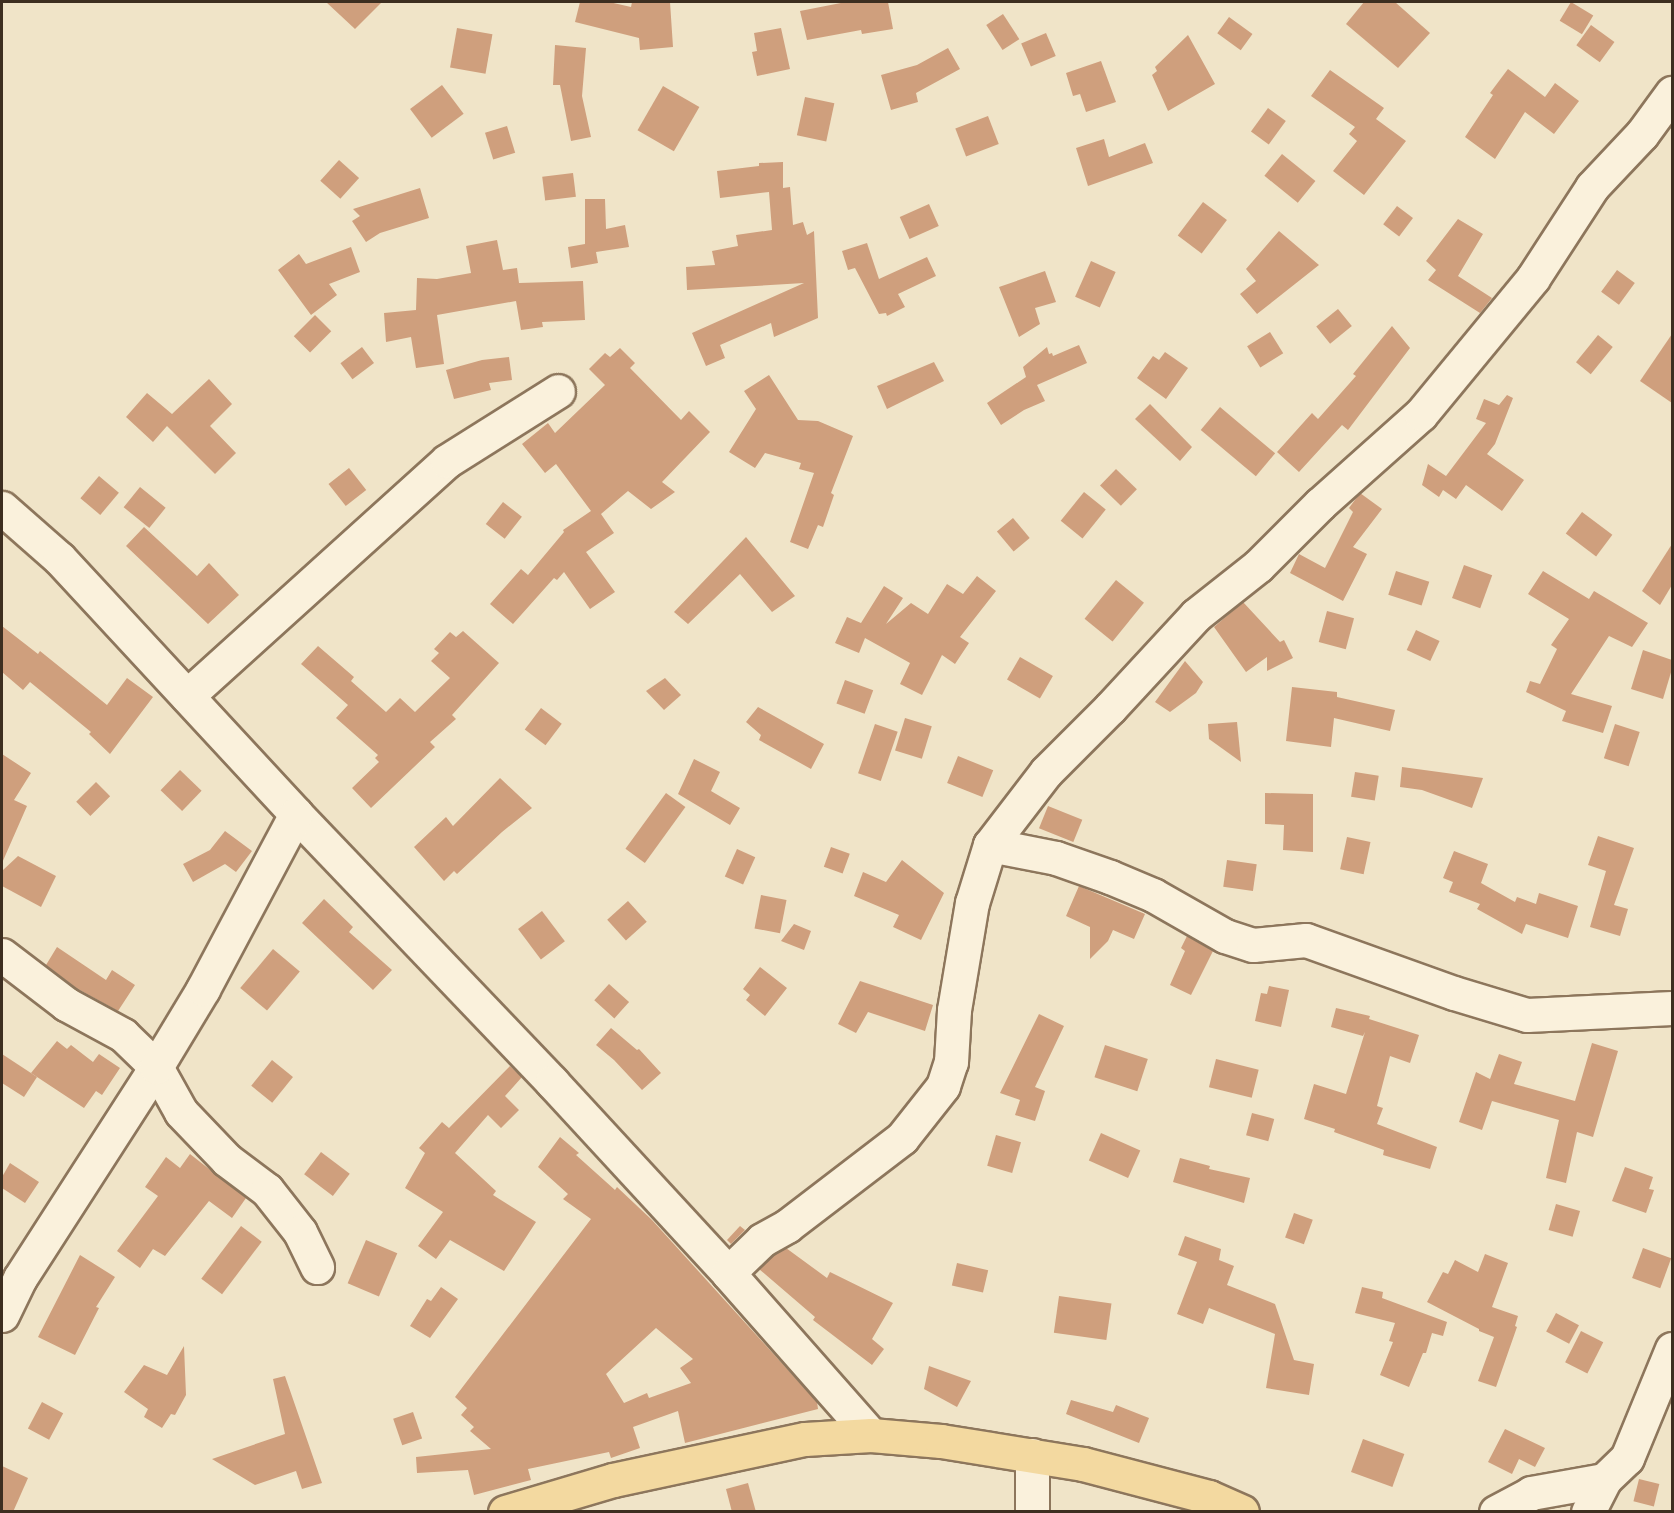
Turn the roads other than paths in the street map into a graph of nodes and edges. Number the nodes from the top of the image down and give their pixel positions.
1 (1672, 93) edge
2 (558, 391) dead end
3 (2, 508) edge
4 (187, 696) junction
5 (296, 813) junction
6 (990, 845) junction
7 (2, 955) edge
8 (1672, 1008) edge
9 (156, 1067) junction
10 (317, 1267) dead end
11 (728, 1273) junction
12 (2, 1315) edge
13 (1672, 1349) edge
14 (871, 1435) junction
15 (1032, 1455) junction
16 (1604, 1480) junction
17 (505, 1512) edge
18 (1032, 1512) edge
19 (1242, 1512) edge
20 (1496, 1512) edge
21 (1588, 1512) edge

1 - 6 street
2 - 4 street
3 - 4 street
4 - 5 street
5 - 9 street
5 - 11 street
6 - 8 street
6 - 11 street
7 - 9 street
9 - 10 street
9 - 12 street
11 - 14 street
13 - 16 street
14 - 15 main road
14 - 17 main road
15 - 18 street
15 - 19 main road
16 - 20 street
16 - 21 street

